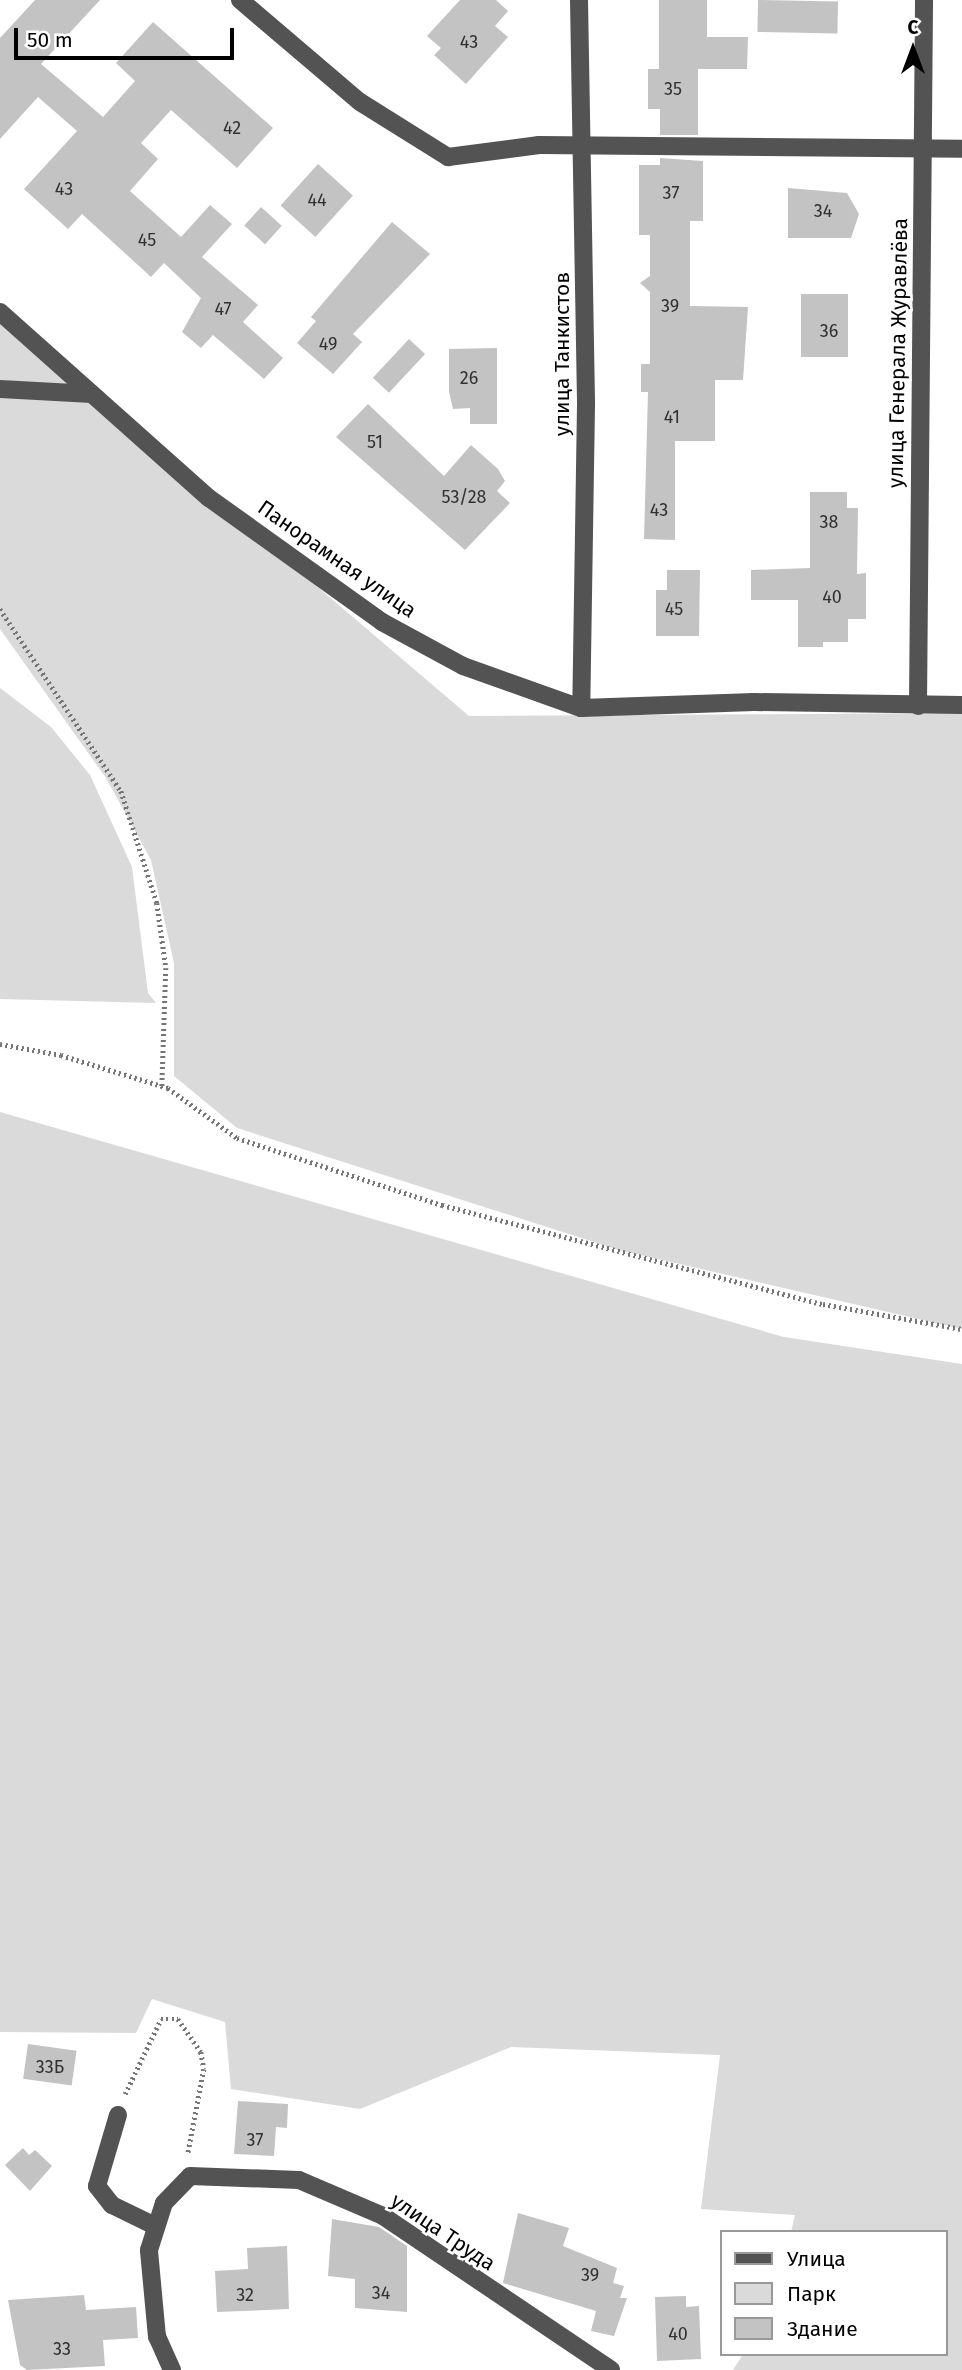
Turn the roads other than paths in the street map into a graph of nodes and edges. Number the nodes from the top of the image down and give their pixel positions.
1 (240, 0) edge
2 (579, 0) edge
3 (924, 0) edge
4 (583, 147) junction
5 (923, 149) junction
6 (962, 149) edge
7 (0, 312) edge
8 (0, 389) edge
9 (92, 394) junction
10 (962, 705) edge
11 (918, 706) junction
12 (582, 708) junction
13 (118, 2115) road end
14 (153, 2225) junction
15 (172, 2370) edge
16 (611, 2370) edge

1 - 4 street
2 - 4 street, улица Танкистов
3 - 5 street, улица Генерала Журавлёва
4 - 5 street
4 - 12 street, улица Танкистов
5 - 6 street
5 - 11 street, улица Генерала Журавлёва
7 - 9 street, Панорамная улица
8 - 9 street
9 - 12 street, Панорамная улица
10 - 11 street, Панорамная улица
11 - 12 street, Панорамная улица
13 - 14 street
14 - 15 street
14 - 16 street, улица Труда

